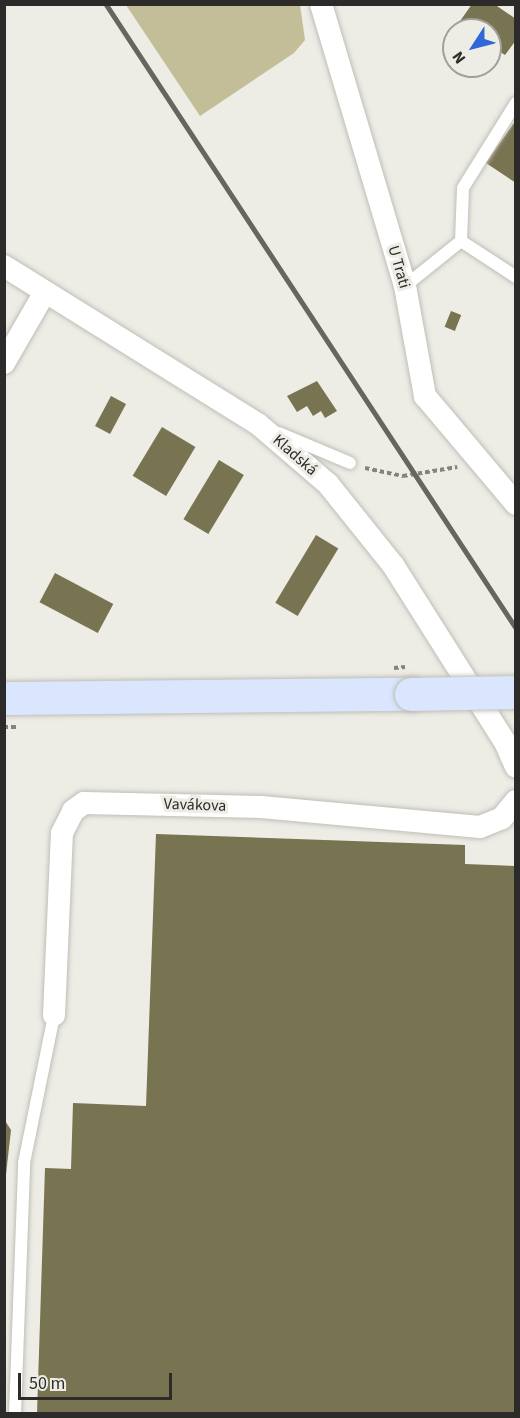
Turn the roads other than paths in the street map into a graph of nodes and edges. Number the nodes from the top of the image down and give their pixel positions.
1 (321, 4) edge
2 (516, 103) edge
3 (461, 241) junction
4 (4, 266) edge
5 (516, 277) edge
6 (405, 286) junction
7 (45, 292) junction
8 (4, 363) edge
9 (258, 424) junction
10 (350, 463) road end
11 (516, 504) edge
12 (516, 692) edge
13 (4, 698) edge
14 (37, 699) junction
15 (4, 706) edge
16 (516, 767) edge
17 (516, 801) edge
18 (54, 1015) joint
19 (15, 1413) edge

1 - 6 street, U Trati
2 - 3 lane
3 - 5 lane
3 - 6 lane
4 - 7 street, Kladská
6 - 11 street, U Trati
7 - 8 street
7 - 9 street, Kladská
9 - 10 lane
9 - 16 street, Kladská
12 - 14 main road, bridge
13 - 14 main road
14 - 15 main road
17 - 18 street, Vavákova
18 - 19 lane

